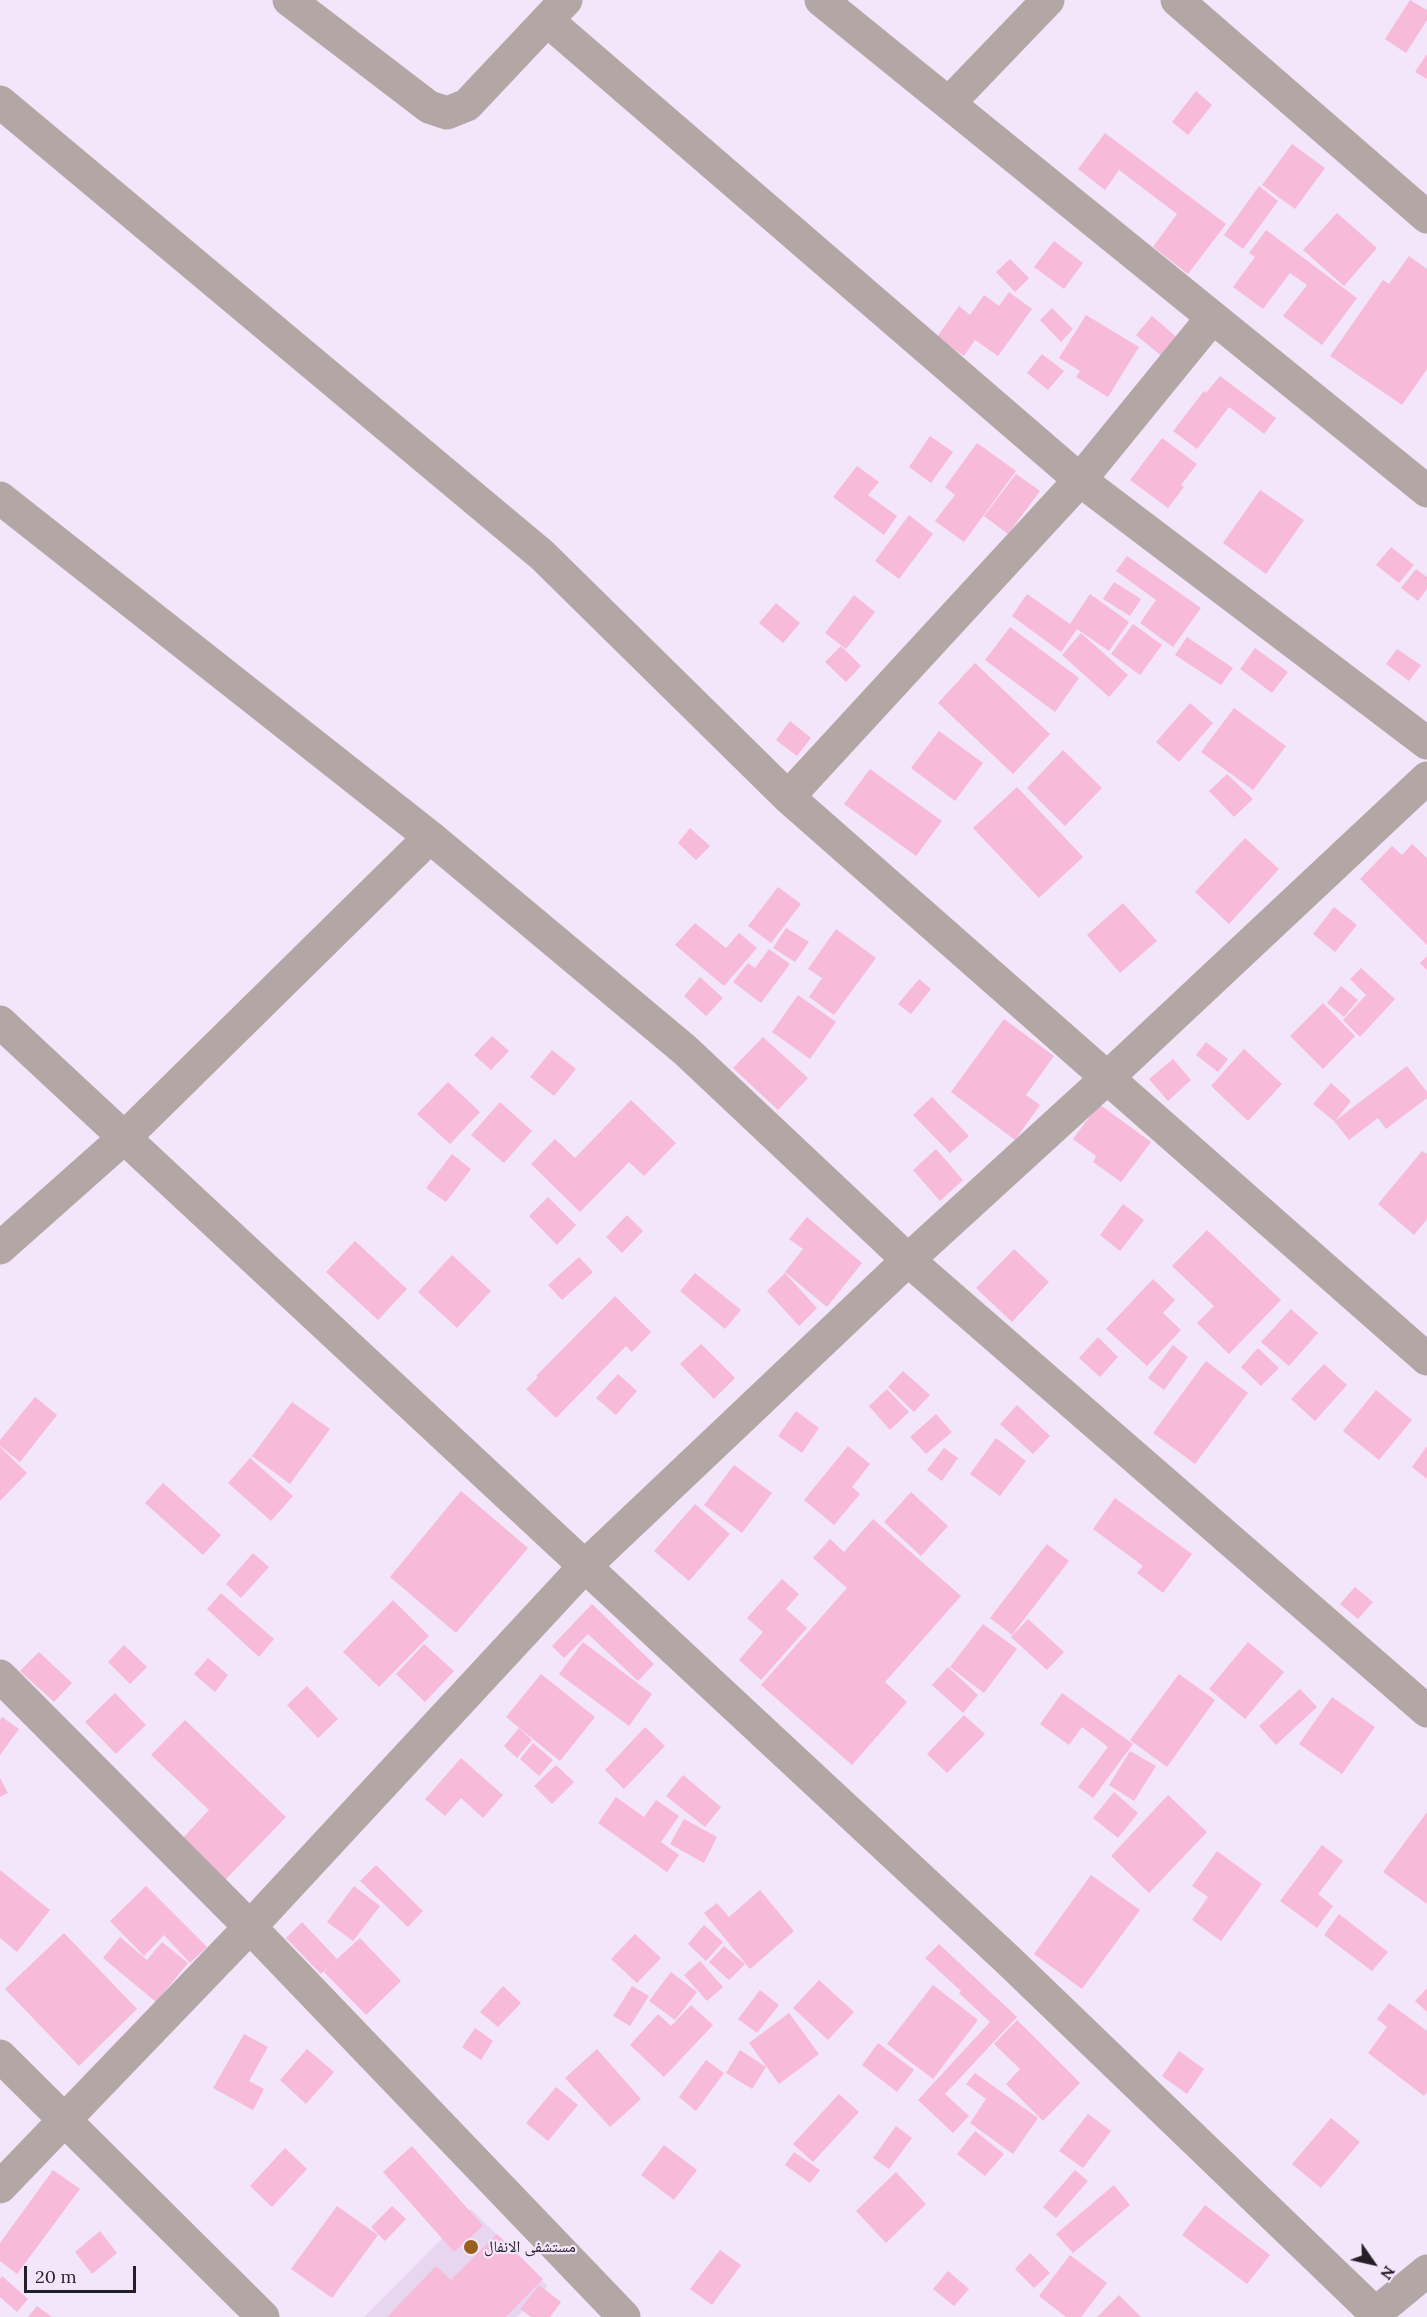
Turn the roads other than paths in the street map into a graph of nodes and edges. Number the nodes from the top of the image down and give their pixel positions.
1 (289, 0) edge
2 (821, 0) edge
3 (1048, 0) edge
4 (1177, 0) edge
5 (557, 11) edge
6 (0, 102) edge
7 (949, 102) junction
8 (1427, 217) edge
9 (1212, 318) junction
10 (1080, 480) junction
11 (1427, 491) edge
12 (0, 498) edge
13 (1427, 743) edge
14 (1427, 778) edge
15 (788, 797) junction
16 (430, 837) junction
17 (0, 1022) edge
18 (1107, 1078) junction
19 (125, 1137) junction
20 (0, 1248) edge
21 (908, 1260) junction
22 (1427, 1359) edge
23 (584, 1566) junction
24 (0, 1676) edge
25 (1427, 1711) edge
26 (250, 1928) junction
27 (0, 2056) edge
28 (64, 2119) junction
29 (0, 2187) edge
30 (1427, 2271) edge
31 (1375, 2316) edge
32 (263, 2317) edge
33 (624, 2317) edge

1 - 5 street
2 - 7 street
3 - 7 street
4 - 8 street
5 - 10 street
6 - 15 street
7 - 9 street
9 - 10 street
9 - 11 street
10 - 13 street
10 - 15 street
12 - 16 street
14 - 18 street
15 - 18 street
16 - 19 street
16 - 21 street
17 - 19 street
18 - 21 street
18 - 22 street
19 - 20 street
19 - 23 street
21 - 23 street
21 - 25 street
23 - 26 street
23 - 31 street
24 - 26 street
26 - 28 street
26 - 33 street
27 - 28 street
28 - 29 street
28 - 32 street
30 - 31 street

